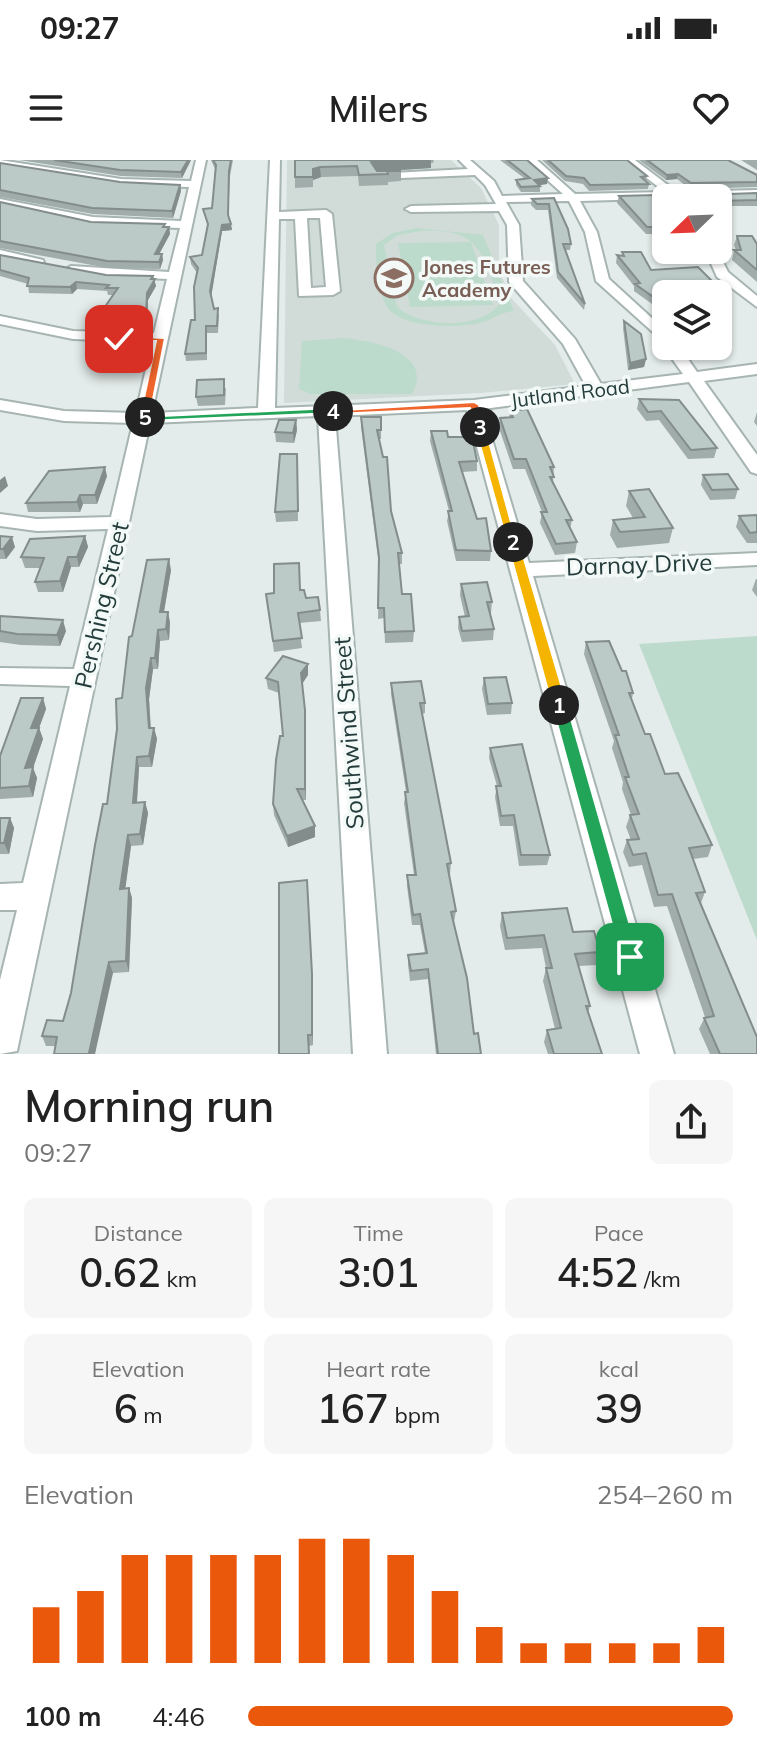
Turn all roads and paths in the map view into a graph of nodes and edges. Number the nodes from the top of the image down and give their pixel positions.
1 (201, 160) edge
2 (275, 160) edge
3 (438, 160) edge
4 (530, 160) edge
5 (628, 160) edge
6 (0, 162) edge
7 (462, 166) edge
8 (377, 176) edge
9 (441, 182) junction
10 (196, 184) junction
11 (660, 184) edge
12 (466, 185) dead end
13 (757, 193) edge
14 (732, 194) edge
15 (652, 196) edge
16 (573, 198) junction
17 (502, 201) junction
18 (0, 202) edge
19 (411, 209) dead end
20 (301, 215) junction
21 (273, 216) junction
22 (187, 225) junction
23 (0, 254) edge
24 (717, 264) edge
25 (176, 276) junction
26 (757, 303) edge
27 (0, 320) edge
28 (652, 327) edge
29 (161, 338) junction
30 (680, 360) edge
31 (757, 369) edge
32 (692, 377) junction
33 (597, 392) junction
34 (0, 405) edge
35 (474, 405) junction
36 (326, 411) junction
37 (266, 413) junction
38 (145, 418) junction
39 (757, 468) edge
40 (0, 520) edge
41 (119, 523) junction
42 (757, 559) edge
43 (521, 570) junction
44 (0, 676) edge
45 (85, 678) junction
46 (33, 896) junction
47 (0, 897) edge
48 (0, 1051) edge
49 (370, 1054) edge
50 (657, 1054) edge

1 - 10 street, Pershing Street
2 - 21 street
3 - 9 street
4 - 16 street
5 - 11 street
6 - 10 street
7 - 9 street
7 - 12 street
7 - 17 street
8 - 9 street
9 - 17 street
10 - 22 street, Pershing Street
13 - 14 street
15 - 16 street
16 - 17 street
16 - 28 street
17 - 19 street
17 - 33 street
18 - 22 street
20 - 20 street
20 - 21 street
21 - 37 street
22 - 25 street, Pershing Street
23 - 25 street
24 - 26 street
25 - 29 street, Pershing Street
27 - 29 street
29 - 38 street, Pershing Street
30 - 32 street
31 - 32 street, Jutland Road
32 - 33 street, Jutland Road
32 - 39 street
33 - 35 street, Jutland Road
34 - 38 street, Jutland Road
35 - 36 street, Jutland Road
35 - 43 street
36 - 37 street, Jutland Road
36 - 49 street, Southwind Street
37 - 38 street, Jutland Road
38 - 41 street, Pershing Street
40 - 41 street
41 - 45 street, Pershing Street
42 - 43 street, Darnay Drive
43 - 50 street
44 - 45 street
45 - 46 street, Pershing Street
46 - 47 street
46 - 48 street, Pershing Street

